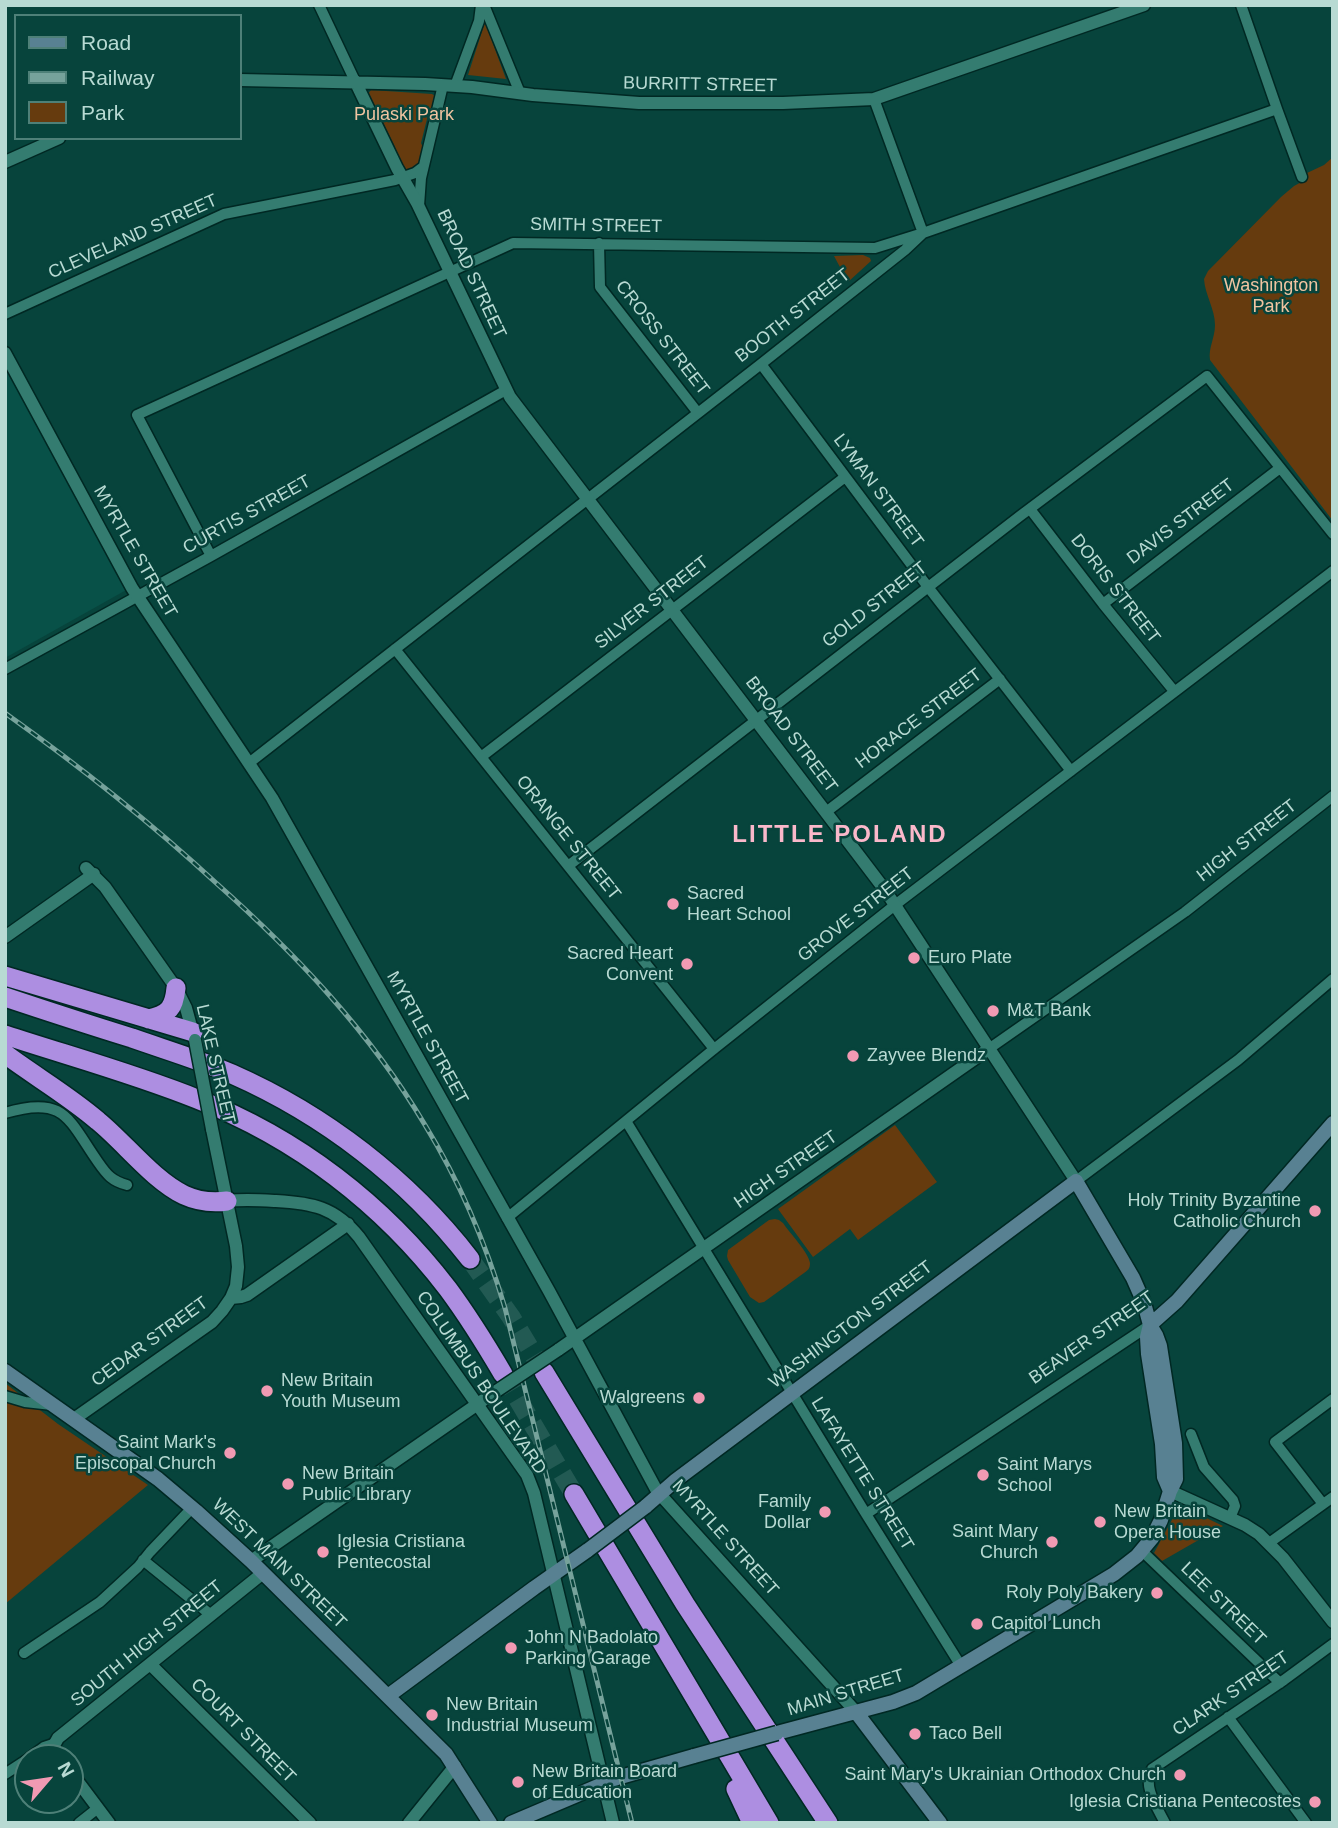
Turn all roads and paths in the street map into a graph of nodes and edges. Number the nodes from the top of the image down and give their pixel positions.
1 (319, 5) edge
2 (483, 5) edge
3 (1144, 5) edge
4 (1241, 5) edge
5 (242, 79) edge
6 (355, 81) junction
7 (449, 86) junction
8 (520, 93) junction
9 (874, 99) junction
10 (1277, 109) junction
11 (54, 140) edge
12 (5, 162) edge
13 (423, 167) junction
14 (1302, 177) dead end
15 (402, 178) junction
16 (419, 208) junction
17 (923, 233) junction
18 (599, 243) junction
19 (449, 271) junction
20 (5, 314) edge
21 (5, 353) edge
22 (761, 364) junction
23 (506, 390) junction
24 (698, 413) junction
25 (1280, 468) junction
26 (845, 477) junction
27 (587, 499) junction
28 (1030, 509) junction
29 (1333, 534) edge
30 (211, 556) junction
31 (1333, 571) edge
32 (928, 587) junction
33 (137, 595) junction
34 (1103, 604) junction
35 (672, 610) junction
36 (391, 652) junction
37 (5, 669) edge
38 (1000, 679) junction
39 (1174, 691) junction
40 (755, 720) junction
41 (481, 757) junction
42 (249, 763) junction
43 (1071, 771) junction
44 (1333, 796) edge
45 (826, 812) junction
46 (568, 866) junction
47 (895, 905) junction
48 (5, 937) edge
49 (5, 976) edge
50 (1333, 979) edge
51 (176, 988) junction
52 (5, 997) edge
53 (149, 1019) junction
54 (5, 1035) edge
55 (194, 1036) junction
56 (990, 1048) junction
57 (714, 1049) junction
58 (5, 1054) edge
59 (5, 1113) edge
60 (626, 1121) junction
61 (1332, 1124) edge
62 (1076, 1181) junction
63 (127, 1185) dead end
64 (227, 1201) junction
65 (508, 1218) junction
66 (348, 1224) junction
67 (704, 1249) junction
68 (470, 1259) tunnel mouth
69 (231, 1298) junction
70 (1150, 1325) junction
71 (575, 1338) junction
72 (5, 1371) edge
73 (544, 1372) tunnel mouth
74 (499, 1383) junction
75 (792, 1393) junction
76 (5, 1396) edge
77 (1333, 1399) edge
78 (477, 1404) junction
79 (54, 1405) junction
80 (74, 1419) junction
81 (1191, 1434) dead end
82 (1170, 1491) junction
83 (574, 1494) tunnel mouth
84 (660, 1494) junction
85 (1333, 1497) edge
86 (1323, 1504) junction
87 (192, 1508) junction
88 (866, 1514) junction
89 (1230, 1518) junction
90 (1269, 1543) junction
91 (1142, 1551) junction
92 (143, 1560) junction
93 (251, 1561) junction
94 (263, 1573) junction
95 (553, 1574) junction
96 (211, 1615) junction
97 (1333, 1622) edge
98 (1333, 1644) edge
99 (24, 1653) dead end
100 (150, 1664) junction
101 (961, 1665) junction
102 (678, 1669) junction
103 (1280, 1683) junction
104 (388, 1696) junction
105 (856, 1712) junction
106 (1228, 1717) junction
107 (53, 1744) edge
108 (455, 1766) junction
109 (796, 1774) junction
110 (603, 1783) junction
111 (84, 1790) edge
112 (98, 1808) junction
113 (79, 1823) edge
114 (109, 1823) edge
115 (310, 1823) edge
116 (409, 1823) edge
117 (490, 1823) edge
118 (511, 1823) edge
119 (613, 1823) edge
120 (752, 1823) edge
121 (769, 1823) edge
122 (828, 1823) edge
123 (843, 1823) edge
124 (940, 1823) edge
125 (1164, 1823) edge
126 (1306, 1823) edge

1 - 6 street, BROAD STREET
2 - 7 street, BROAD STREET
2 - 8 street
3 - 9 street, BURRITT STREET
4 - 10 street
5 - 6 street, BURRITT STREET
6 - 7 street, BURRITT STREET
6 - 15 street, BROAD STREET
7 - 8 street, BURRITT STREET
7 - 13 street, BROAD STREET
8 - 9 street, BURRITT STREET
9 - 17 street
10 - 14 street
10 - 17 street, BOOTH STREET
11 - 12 street
13 - 15 street
13 - 16 street, BROAD STREET
15 - 16 street, BROAD STREET
15 - 20 street, CLEVELAND STREET
16 - 19 street, BROAD STREET
17 - 18 street, SMITH STREET
17 - 22 street, BOOTH STREET
18 - 19 street, SMITH STREET
18 - 24 street, CROSS STREET
19 - 23 street, BROAD STREET
19 - 30 street, SMITH STREET
21 - 33 street, MYRTLE STREET
22 - 24 street, BOOTH STREET
22 - 26 street, LYMAN STREET
23 - 27 street, BROAD STREET
23 - 30 street, CURTIS STREET
24 - 27 street, BOOTH STREET
25 - 28 street, GOLD STREET
25 - 29 street
25 - 34 street, DAVIS STREET
26 - 32 street, LYMAN STREET
26 - 35 street, SILVER STREET
27 - 35 street, BROAD STREET
27 - 36 street, BOOTH STREET
28 - 32 street, GOLD STREET
28 - 34 street, DORIS STREET
30 - 33 street, CURTIS STREET
31 - 39 street, GROVE STREET
32 - 38 street, LYMAN STREET
32 - 40 street, GOLD STREET
33 - 37 street, CURTIS STREET
33 - 42 street, MYRTLE STREET
34 - 39 street, DORIS STREET
35 - 40 street, BROAD STREET
35 - 41 street, SILVER STREET
36 - 41 street, ORANGE STREET
36 - 42 street, BOOTH STREET
38 - 43 street, LYMAN STREET
38 - 45 street, HORACE STREET
39 - 43 street, GROVE STREET
40 - 45 street, BROAD STREET
40 - 46 street, GOLD STREET
41 - 46 street, ORANGE STREET
42 - 65 street, MYRTLE STREET
43 - 47 street, GROVE STREET
44 - 56 street, HIGH STREET
45 - 47 street, BROAD STREET
46 - 57 street, ORANGE STREET
47 - 56 street, BROAD STREET
47 - 57 street, GROVE STREET
48 - 51 street, LAKE STREET
49 - 53 highway
50 - 62 street, WASHINGTON STREET
51 - 53 highway
51 - 55 street, LAKE STREET
52 - 68 highway
53 - 55 highway
54 - 74 highway
55 - 64 street, LAKE STREET, bridge
56 - 62 street, BROAD STREET
56 - 67 street, HIGH STREET
57 - 60 street, GROVE STREET
58 - 64 highway
59 - 63 street
60 - 65 street, GROVE STREET
60 - 67 street, LAFAYETTE STREET
61 - 70 main road, BEAVER STREET
62 - 70 main road, BROAD STREET
62 - 75 main road, WASHINGTON STREET
64 - 66 street, COLUMBUS BOULEVARD
64 - 69 street, LAKE STREET
65 - 71 street, MYRTLE STREET
66 - 69 street, CEDAR STREET
66 - 78 street, COLUMBUS BOULEVARD
67 - 71 street, HIGH STREET
67 - 75 street, LAFAYETTE STREET
69 - 80 street, CEDAR STREET
70 - 82 main road, MAIN STREET
70 - 88 street, BEAVER STREET
71 - 74 street, HIGH STREET, bridge
71 - 84 street, MYRTLE STREET
72 - 79 main road, WEST MAIN STREET
73 - 109 highway
74 - 78 street, HIGH STREET
75 - 84 main road, WASHINGTON STREET
75 - 88 street, LAFAYETTE STREET
76 - 79 street
77 - 86 street
78 - 93 street, HIGH STREET
78 - 95 street, COLUMBUS BOULEVARD
79 - 80 main road, WEST MAIN STREET
80 - 87 main road, WEST MAIN STREET
81 - 89 street
82 - 89 street
82 - 91 main road, MAIN STREET
83 - 102 highway
84 - 95 main road, WASHINGTON STREET, bridge
84 - 105 street, MYRTLE STREET
85 - 86 street
86 - 90 street
87 - 92 street
87 - 93 main road, WEST MAIN STREET
88 - 101 street, LAFAYETTE STREET
89 - 90 street
90 - 97 street
91 - 101 main road, MAIN STREET
91 - 103 street, LEE STREET
92 - 96 street
92 - 99 street
93 - 94 main road, WEST MAIN STREET
94 - 96 street, SOUTH HIGH STREET
94 - 104 main road, WEST MAIN STREET
95 - 104 main road, WASHINGTON STREET
95 - 110 street, COLUMBUS BOULEVARD
96 - 100 street, SOUTH HIGH STREET
98 - 103 street, CLARK STREET
100 - 107 street, SOUTH HIGH STREET
100 - 115 street, COURT STREET
101 - 105 main road, MAIN STREET
102 - 120 highway
102 - 121 highway
103 - 106 street, CLARK STREET
104 - 108 main road, WEST MAIN STREET
105 - 110 main road, MAIN STREET, bridge
105 - 124 main road
106 - 125 street, CLARK STREET
106 - 126 street
108 - 116 street
108 - 117 main road, WEST MAIN STREET
109 - 122 highway
109 - 123 highway
110 - 118 main road, MAIN STREET
110 - 119 street, COLUMBUS BOULEVARD
111 - 112 street
112 - 113 street
112 - 114 street

